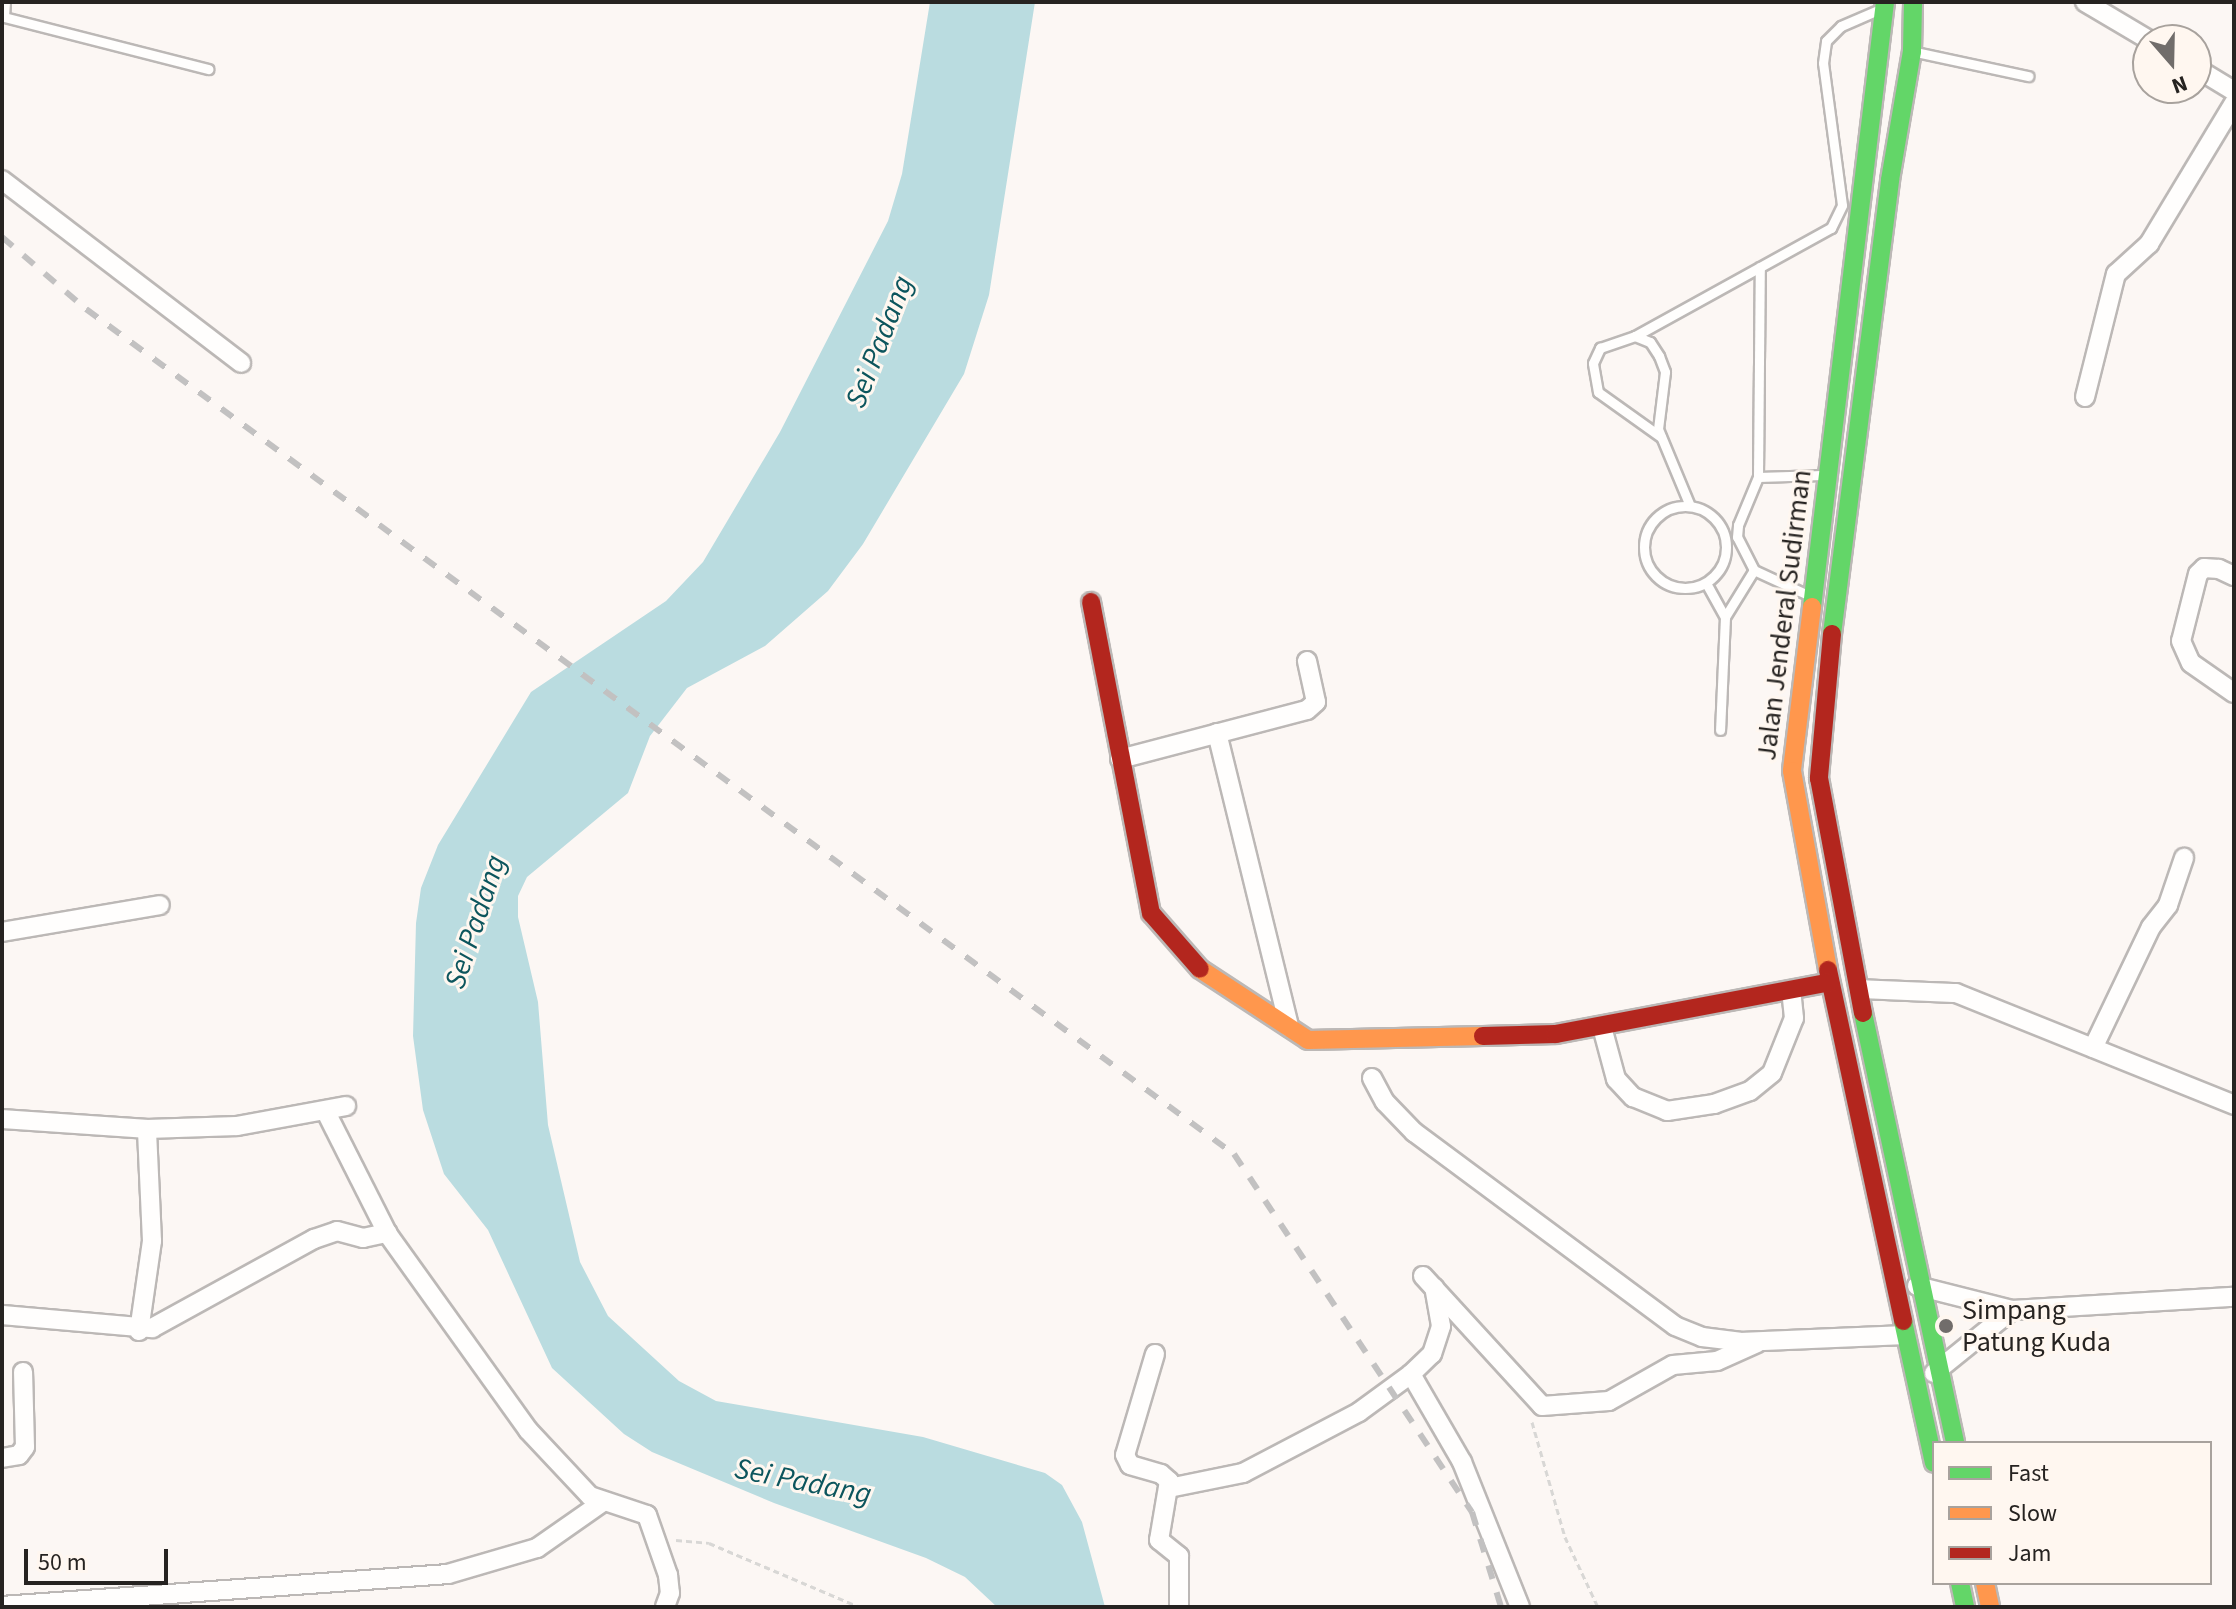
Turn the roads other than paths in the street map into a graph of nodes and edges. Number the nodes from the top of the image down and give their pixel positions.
1 (5, 2) edge
2 (1913, 2) edge
3 (2085, 2) edge
4 (1885, 4) edge
5 (2132, 30) edge
6 (1912, 51) junction
7 (208, 69) dead end
8 (2028, 76) dead end
9 (2212, 78) edge
10 (2234, 91) edge
11 (2234, 103) edge
12 (2, 180) edge
13 (1760, 267) junction
14 (1635, 336) junction
15 (241, 363) dead end
16 (2085, 397) dead end
17 (1661, 437) junction
18 (1828, 475) junction
19 (1758, 477) junction
20 (1853, 479) junction
21 (1690, 506) junction
22 (1721, 524) junction
23 (1737, 537) junction
24 (1754, 570) junction
25 (2234, 576) edge
26 (1706, 583) junction
27 (1813, 597) junction
28 (1091, 602) dead end
29 (1725, 617) junction
30 (1307, 661) dead end
31 (2234, 693) edge
32 (1720, 730) dead end
33 (1217, 733) junction
34 (1120, 759) junction
35 (2184, 858) dead end
36 (160, 905) dead end
37 (2, 932) edge
38 (1830, 982) junction
39 (1859, 989) junction
40 (1791, 990) junction
41 (1289, 1027) junction
42 (1602, 1027) junction
43 (2093, 1048) junction
44 (1372, 1078) dead end
45 (2234, 1105) edge
46 (346, 1106) dead end
47 (326, 1112) junction
48 (2, 1119) edge
49 (147, 1129) junction
50 (387, 1233) junction
51 (1922, 1285) junction
52 (1897, 1290) junction
53 (2234, 1297) edge
54 (2012, 1310) junction
55 (2, 1315) edge
56 (139, 1331) junction
57 (1906, 1335) junction
58 (1761, 1341) junction
59 (1155, 1354) dead end
60 (1940, 1371) junction
61 (23, 1372) dead end
62 (1411, 1374) junction
63 (1916, 1378) junction
64 (1955, 1441) edge
65 (1932, 1454) edge
66 (2, 1458) edge
67 (1169, 1488) junction
68 (603, 1502) junction
69 (1960, 1585) edge
70 (1985, 1585) edge
71 (2, 1606) edge
72 (665, 1607) edge
73 (1179, 1607) edge
74 (1520, 1607) edge
75 (1965, 1607) edge
76 (1990, 1607) edge

1 - 7 lane
2 - 6 main road, Jalan Jenderal Sudirman
3 - 5 street
4 - 13 lane
4 - 18 main road, Jalan Jenderal Sudirman
6 - 8 lane
6 - 20 main road, Jalan Jenderal Sudirman
9 - 10 street
11 - 16 street
12 - 15 street
13 - 14 lane
13 - 19 lane
14 - 17 lane
14 - 17 lane
17 - 21 lane
18 - 19 lane
18 - 20 lane
18 - 27 main road, Jalan Jenderal Sudirman
19 - 23 lane
20 - 39 main road, Jalan Jenderal Sudirman
21 - 22 lane
21 - 26 lane
22 - 23 lane
22 - 26 lane
23 - 24 lane
24 - 27 lane
24 - 29 lane
25 - 31 street
26 - 29 lane
27 - 38 main road, Jalan Jenderal Sudirman
28 - 34 main road
29 - 32 lane
30 - 33 street
33 - 34 street
33 - 41 street
34 - 41 main road
35 - 43 street
36 - 37 street
38 - 40 main road
38 - 52 main road, Jalan Jenderal Sudirman
39 - 43 street
39 - 51 main road, Jalan Jenderal Sudirman
40 - 42 main road
40 - 42 street
41 - 42 main road
43 - 45 street
44 - 58 street
46 - 47 street
47 - 49 street
47 - 50 street
48 - 49 street
49 - 56 street
50 - 56 street
50 - 68 street
51 - 52 street
51 - 54 street
51 - 60 main road, Jalan Jenderal Sudirman
52 - 57 main road, Jalan Jenderal Sudirman
53 - 54 street
54 - 60 street
55 - 56 street
57 - 58 street
57 - 63 main road, Jalan Jenderal Sudirman
58 - 62 street
59 - 67 street
60 - 63 street
60 - 64 main road, Jalan Jenderal Sudirman
61 - 66 street
62 - 67 street
62 - 74 street
63 - 65 main road, Jalan Jenderal Sudirman
67 - 73 street
68 - 71 street
68 - 72 street
69 - 75 main road
70 - 76 main road

